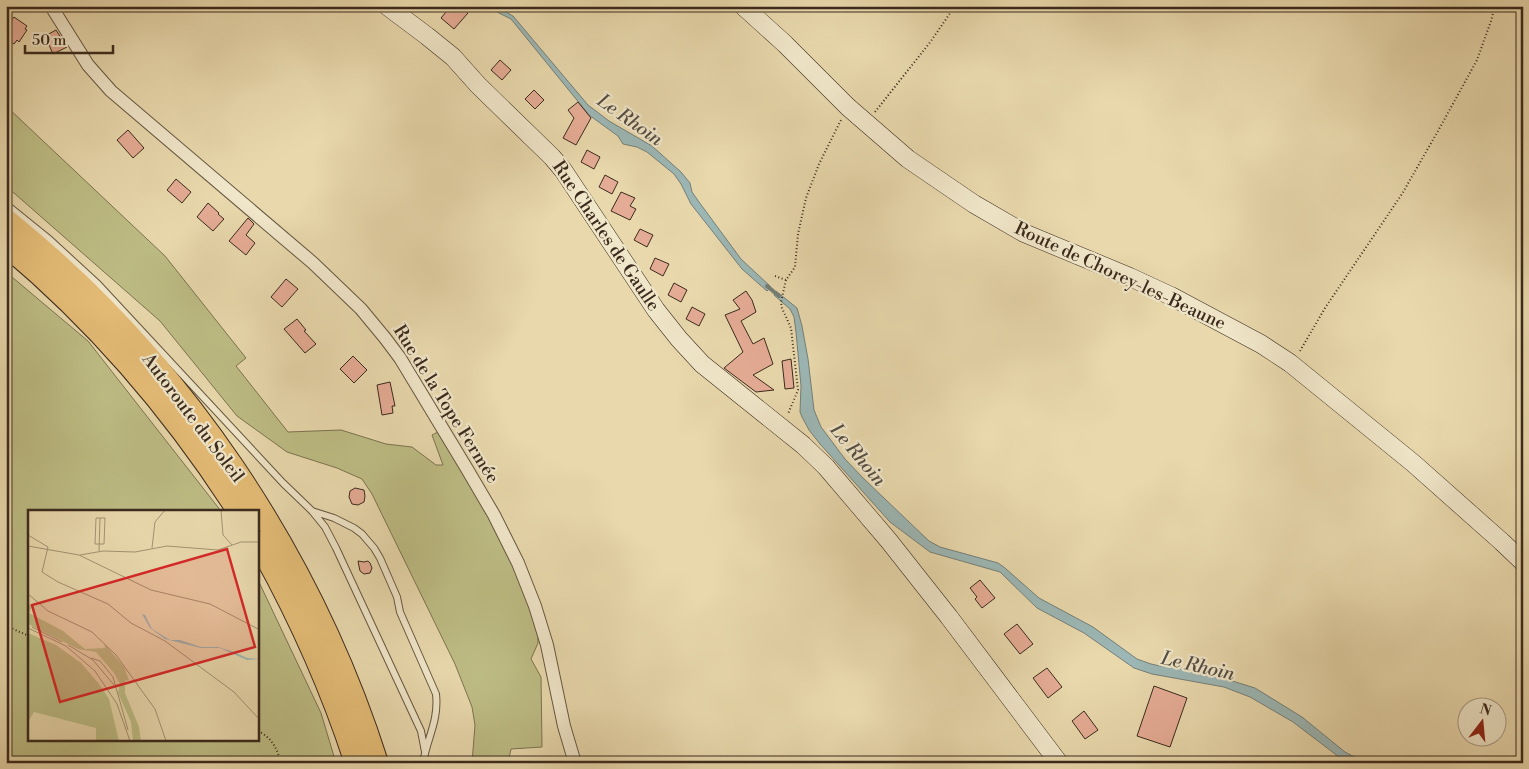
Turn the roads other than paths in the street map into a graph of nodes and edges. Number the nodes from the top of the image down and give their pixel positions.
1 (51, 6) edge
2 (387, 6) edge
3 (743, 6) edge
4 (6, 204) edge
5 (6, 220) edge
6 (6, 246) edge
7 (238, 510) edge
8 (312, 511) junction
9 (259, 544) edge
10 (1523, 562) edge
11 (425, 752) junction
12 (356, 763) edge
13 (377, 763) edge
14 (423, 763) edge
15 (575, 763) edge
16 (1059, 763) edge

1 - 15 street, Rue de la Tope Fermée
2 - 16 street, Rue Charles de Gaulle
3 - 10 street, Route de Chorey-les-Beaune
4 - 8 lane
5 - 13 highway, Autoroute du Soleil
6 - 7 highway, Autoroute du Soleil
8 - 11 lane
8 - 11 lane
9 - 12 highway
11 - 14 lane

